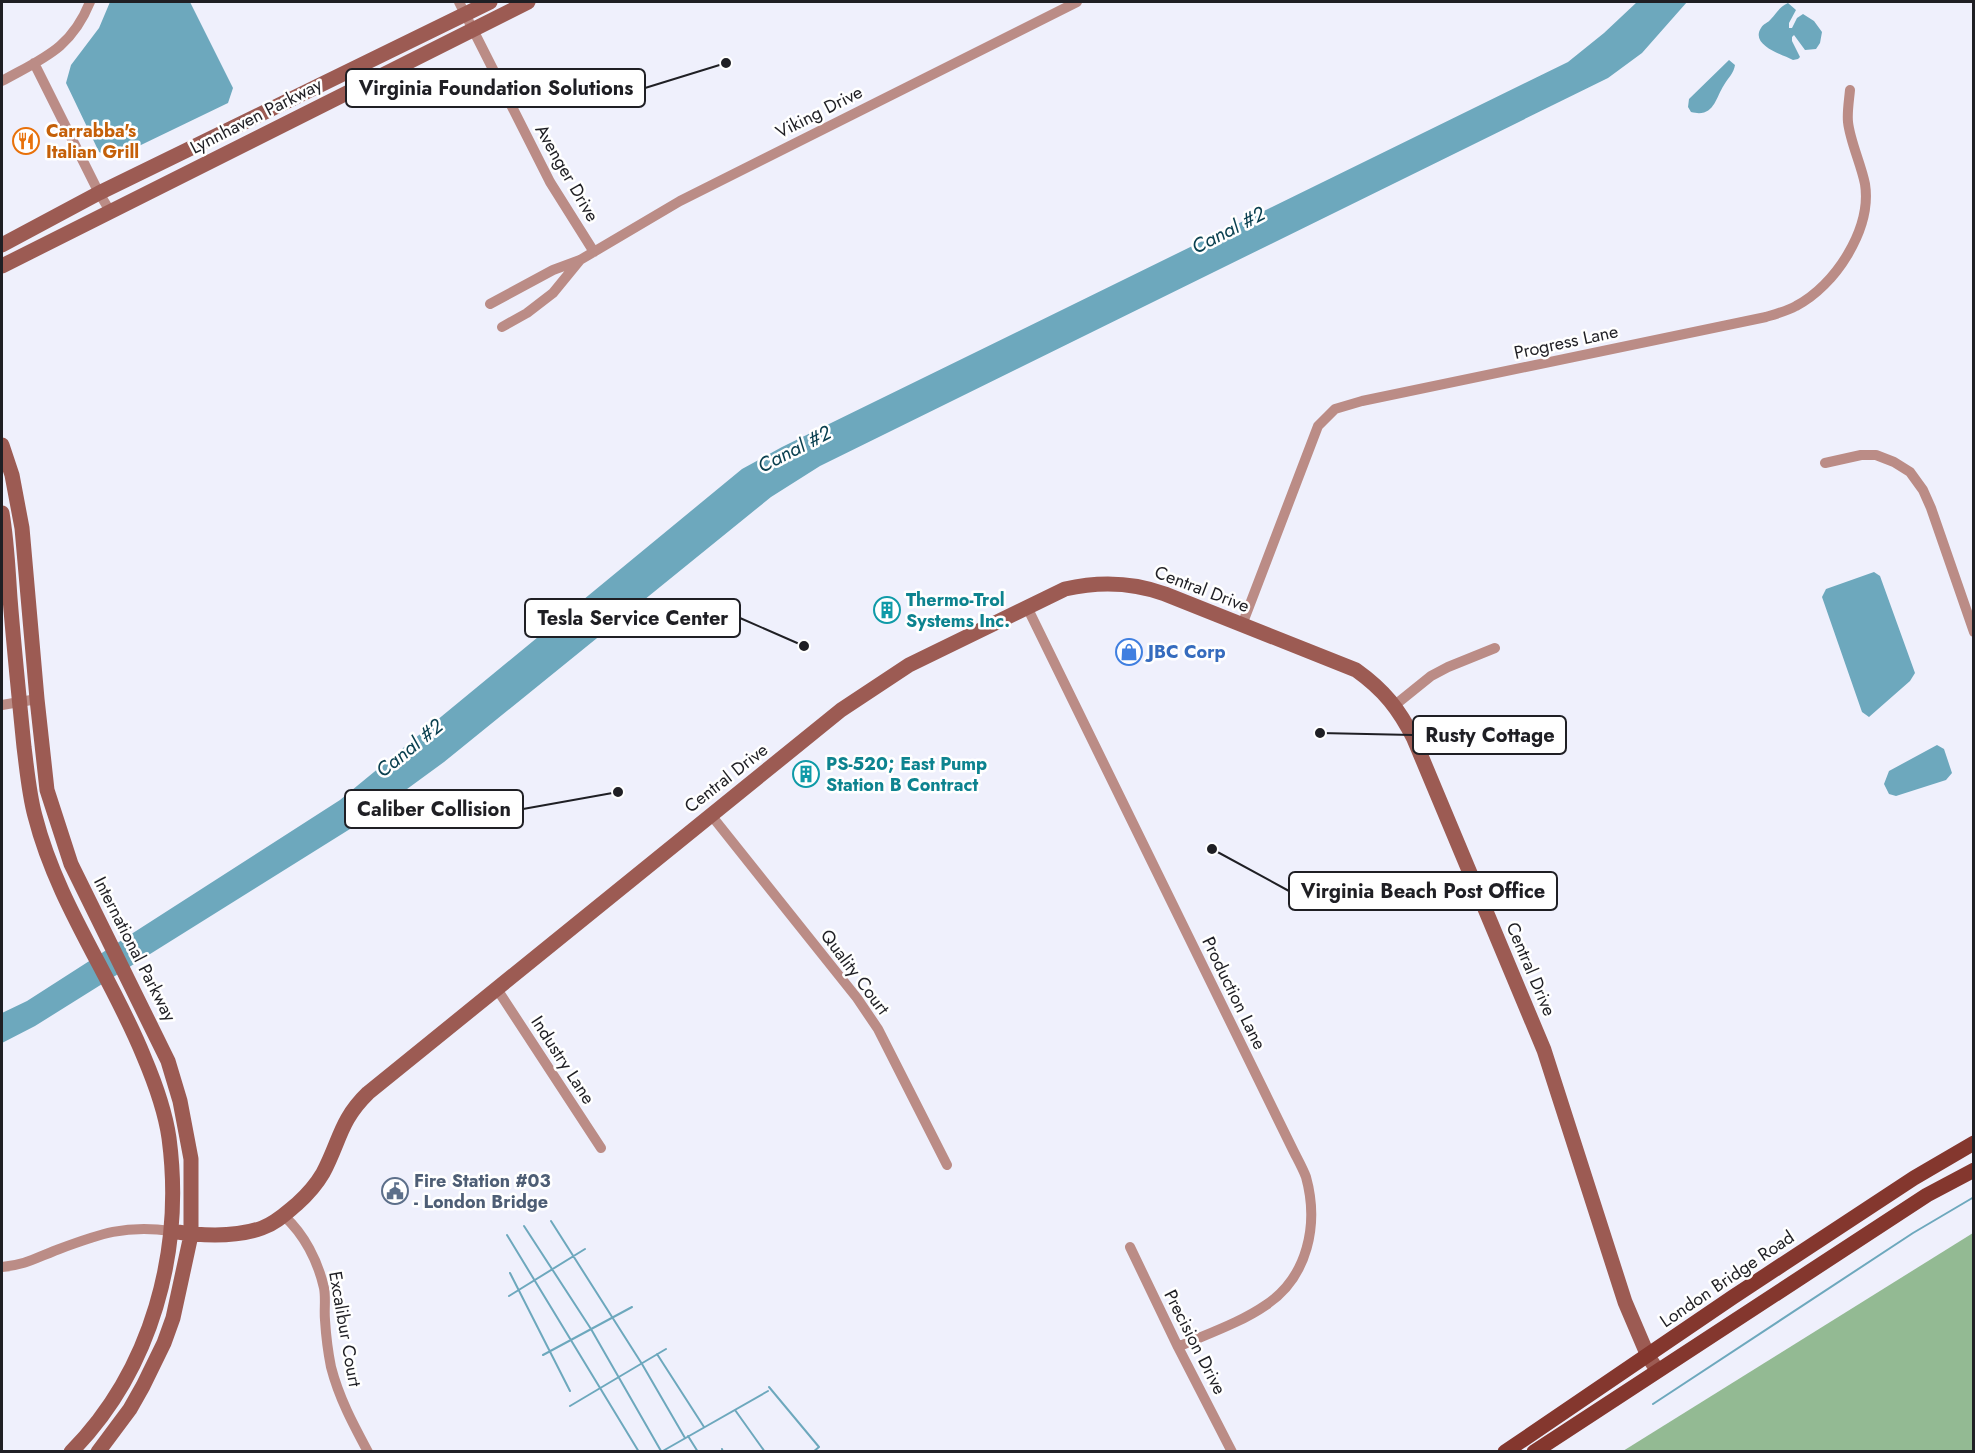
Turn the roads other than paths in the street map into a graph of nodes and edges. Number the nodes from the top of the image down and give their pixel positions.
1 (90, 2) edge
2 (489, 2) edge
3 (528, 2) edge
4 (1077, 2) edge
5 (462, 8) edge
6 (472, 29) junction
7 (34, 63) junction
8 (2, 81) edge
9 (1850, 90) dead end
10 (99, 193) junction
11 (110, 211) junction
12 (2, 245) edge
13 (594, 252) junction
14 (580, 260) junction
15 (2, 266) edge
16 (490, 304) dead end
17 (502, 327) dead end
18 (2, 445) edge
19 (1825, 463) dead end
20 (7, 476) edge
21 (2, 513) edge
22 (1027, 607) junction
23 (1242, 625) junction
24 (1974, 632) edge
25 (1495, 648) dead end
26 (36, 699) junction
27 (19, 702) junction
28 (2, 705) edge
29 (1395, 705) junction
30 (711, 815) junction
31 (497, 989) junction
32 (1974, 1143) edge
33 (601, 1148) dead end
34 (947, 1165) dead end
35 (1974, 1170) edge
36 (284, 1215) junction
37 (171, 1232) junction
38 (191, 1235) junction
39 (1130, 1247) dead end
40 (2, 1267) edge
41 (1178, 1347) junction
42 (1648, 1356) junction
43 (1657, 1370) junction
44 (71, 1452) edge
45 (98, 1452) edge
46 (368, 1452) edge
47 (1232, 1452) edge
48 (1504, 1452) edge
49 (1534, 1452) edge

1 - 7 street
2 - 5 main road, Lynnhaven Parkway
3 - 6 main road, Lynnhaven Parkway
4 - 13 street, Viking Drive
5 - 6 street, Avenger Drive
5 - 10 main road, Lynnhaven Parkway
6 - 11 main road, Lynnhaven Parkway
6 - 13 street, Avenger Drive
7 - 8 street
7 - 10 street
9 - 23 street, Progress Lane
10 - 11 street
10 - 12 main road, Lynnhaven Parkway
11 - 15 main road, Lynnhaven Parkway
13 - 14 street, Viking Drive
14 - 16 street, Viking Drive
14 - 17 street, Viking Drive
18 - 20 main road, International Parkway
19 - 24 street
20 - 26 main road, International Parkway
21 - 27 main road
22 - 23 main road, Central Drive
22 - 30 main road, Central Drive
22 - 41 street, Production Lane
23 - 29 main road, Central Drive
25 - 29 street
26 - 27 street
26 - 38 main road, International Parkway
27 - 28 street
27 - 37 main road
29 - 42 main road, Central Drive
30 - 31 main road, Central Drive
30 - 34 street, Quality Court
31 - 33 street, Industry Lane
31 - 36 main road, Central Drive
32 - 42 main road, London Bridge Road
35 - 43 main road, London Bridge Road
36 - 38 main road, Central Drive
36 - 46 street, Excalibur Court
37 - 38 main road, Central Drive
37 - 40 street
37 - 44 main road
38 - 45 main road, International Parkway
39 - 41 street, Precision Drive
41 - 47 street, Precision Drive
42 - 43 main road, Central Drive
42 - 48 main road, London Bridge Road
43 - 49 main road, London Bridge Road

